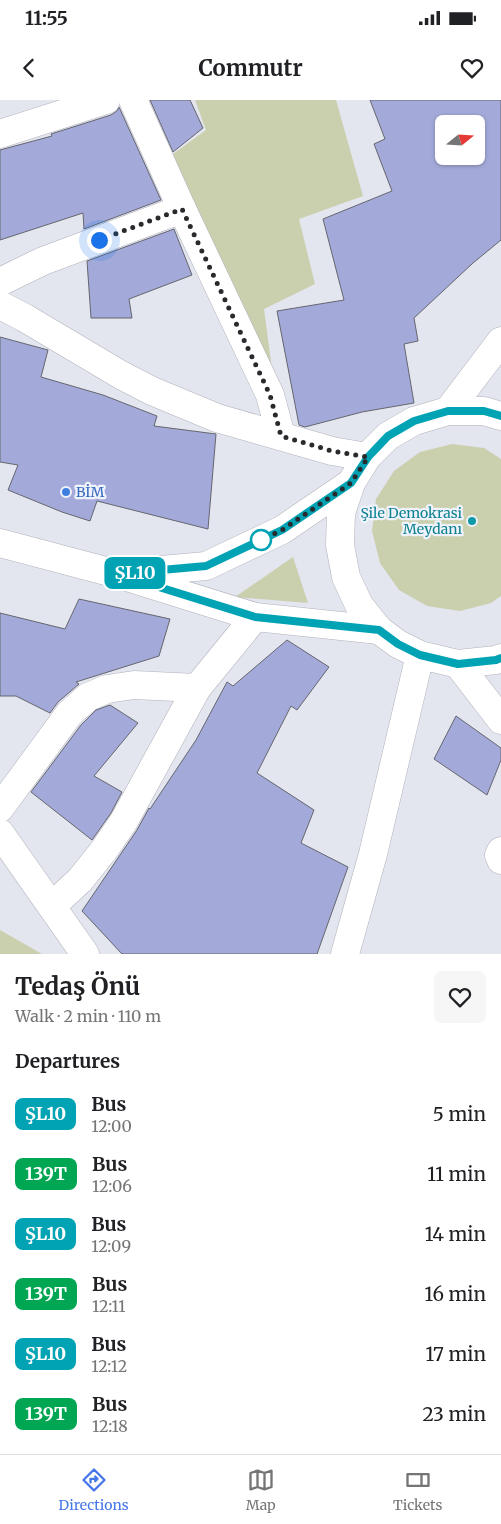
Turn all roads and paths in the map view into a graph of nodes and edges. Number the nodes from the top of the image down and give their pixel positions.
1 (106, 100) edge
2 (133, 100) edge
3 (0, 134) edge
4 (182, 209) junction
5 (0, 282) edge
6 (0, 305) edge
7 (501, 341) edge
8 (448, 411) junction
9 (501, 416) edge
10 (281, 436) junction
11 (368, 457) junction
12 (351, 483) junction
13 (0, 543) edge
14 (117, 574) junction
15 (255, 617) junction
16 (379, 630) junction
17 (420, 655) junction
18 (501, 658) edge
19 (458, 664) junction
20 (197, 688) junction
21 (501, 720) edge
22 (0, 808) edge
23 (0, 833) edge
24 (501, 850) edge
25 (501, 860) edge
26 (52, 906) junction
27 (85, 954) edge
28 (345, 954) edge

1 - 3 street
2 - 4 street
4 - 5 street
4 - 10 street
6 - 10 street
7 - 8 street
8 - 9 street
8 - 11 street
10 - 11 street
11 - 12 street
12 - 14 street
12 - 16 street
13 - 14 street
14 - 15 street
15 - 16 street
15 - 20 street
16 - 17 street
17 - 19 street
17 - 28 street
18 - 19 street
19 - 21 street
20 - 22 street
20 - 26 street
23 - 26 street
24 - 25 street
26 - 27 street

